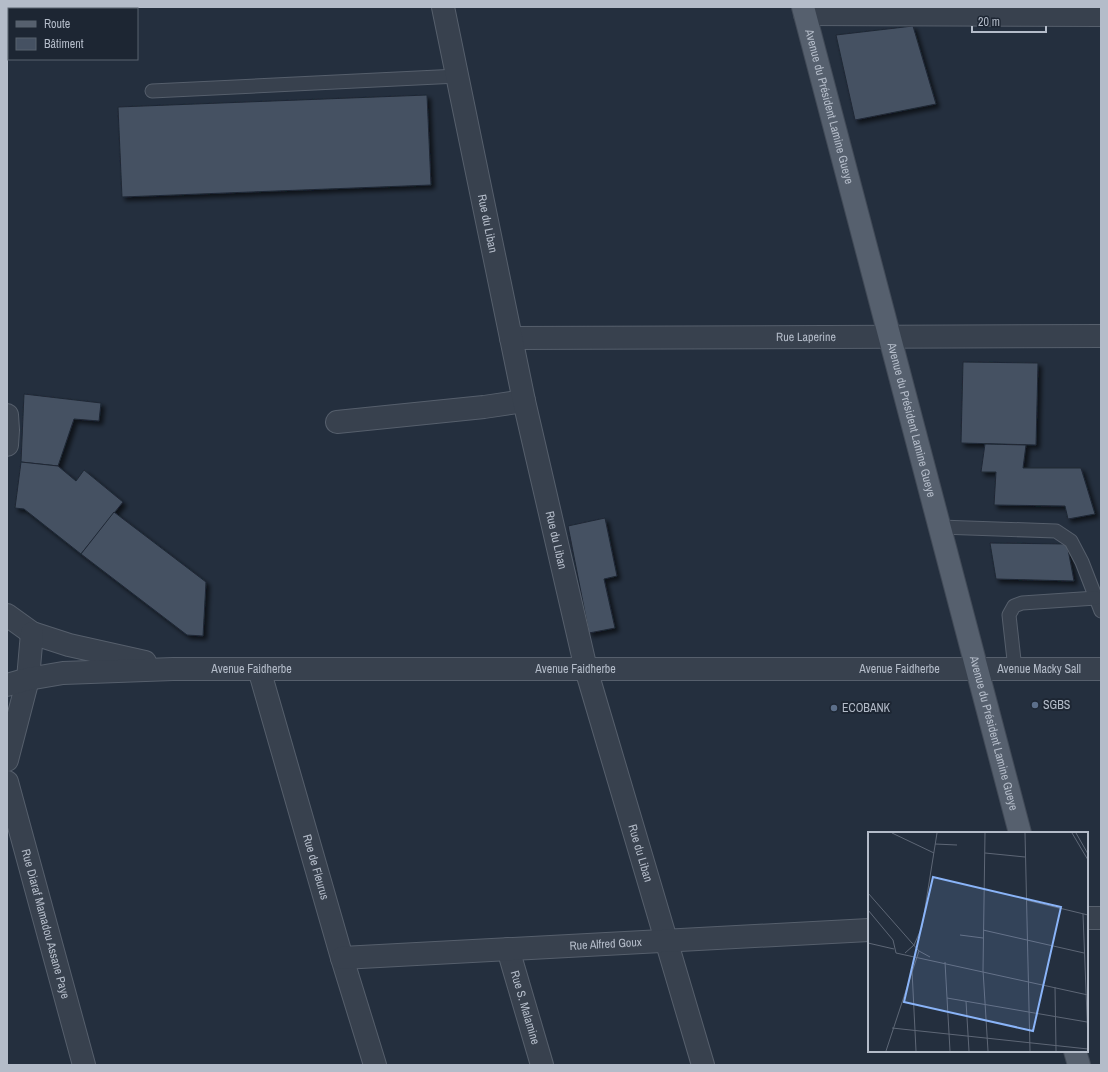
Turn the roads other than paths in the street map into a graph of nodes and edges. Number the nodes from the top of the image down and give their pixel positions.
1 (444, 7) edge
2 (804, 11) edge
3 (1101, 15) edge
4 (458, 76) junction
5 (152, 91) dead end
6 (1101, 336) edge
7 (889, 337) junction
8 (511, 338) junction
9 (524, 401) junction
10 (7, 415) edge
11 (337, 422) dead end
12 (7, 445) edge
13 (940, 527) junction
14 (1096, 598) junction
15 (1101, 611) edge
16 (7, 615) edge
17 (32, 633) junction
18 (173, 669) junction
19 (259, 669) junction
20 (586, 669) junction
21 (977, 669) junction
22 (1015, 669) junction
23 (1101, 669) edge
24 (28, 679) junction
25 (7, 685) edge
26 (7, 760) edge
27 (7, 782) edge
28 (1020, 832) edge
29 (1088, 918) edge
30 (1101, 918) edge
31 (868, 930) edge
32 (666, 941) junction
33 (508, 949) junction
34 (342, 958) junction
35 (1075, 1052) edge
36 (84, 1065) edge
37 (374, 1065) edge
38 (542, 1065) edge
39 (703, 1065) edge
40 (1079, 1065) edge

1 - 4 street, Rue du Liban
2 - 3 street
2 - 7 main road, Avenue du Président Lamine Gueye
4 - 5 lane
4 - 8 street, Rue du Liban
6 - 7 street, Rue Laperine
7 - 8 street, Rue Laperine
7 - 13 main road, Avenue du Président Lamine Gueye
8 - 9 street, Rue du Liban
9 - 11 street
9 - 20 street, Rue du Liban
10 - 12 street
13 - 14 lane
13 - 21 main road, Avenue du Président Lamine Gueye
14 - 15 lane
14 - 22 lane
16 - 17 street, Avenue Faidherbe
17 - 18 street, Avenue Faidherbe
17 - 24 street
18 - 19 street, Avenue Faidherbe
18 - 24 street, Avenue Faidherbe
19 - 20 street, Avenue Faidherbe
19 - 34 street, Rue de Fleurus
20 - 21 street, Avenue Faidherbe
20 - 32 street, Rue du Liban
21 - 22 street, Avenue Macky Sall
21 - 28 main road, Avenue du Président Lamine Gueye
22 - 23 street, Avenue Macky Sall
24 - 25 street, Avenue Faidherbe
24 - 26 street
27 - 36 street, Rue Diaraf Mamadou Assane Paye
29 - 30 street
31 - 32 street, Rue Alfred Goux
32 - 33 street, Rue Alfred Goux
32 - 39 street, Rue du Liban
33 - 34 street, Rue Alfred Goux
33 - 38 street, Rue S. Malamine
34 - 37 street, Rue de Fleurus
35 - 40 main road

